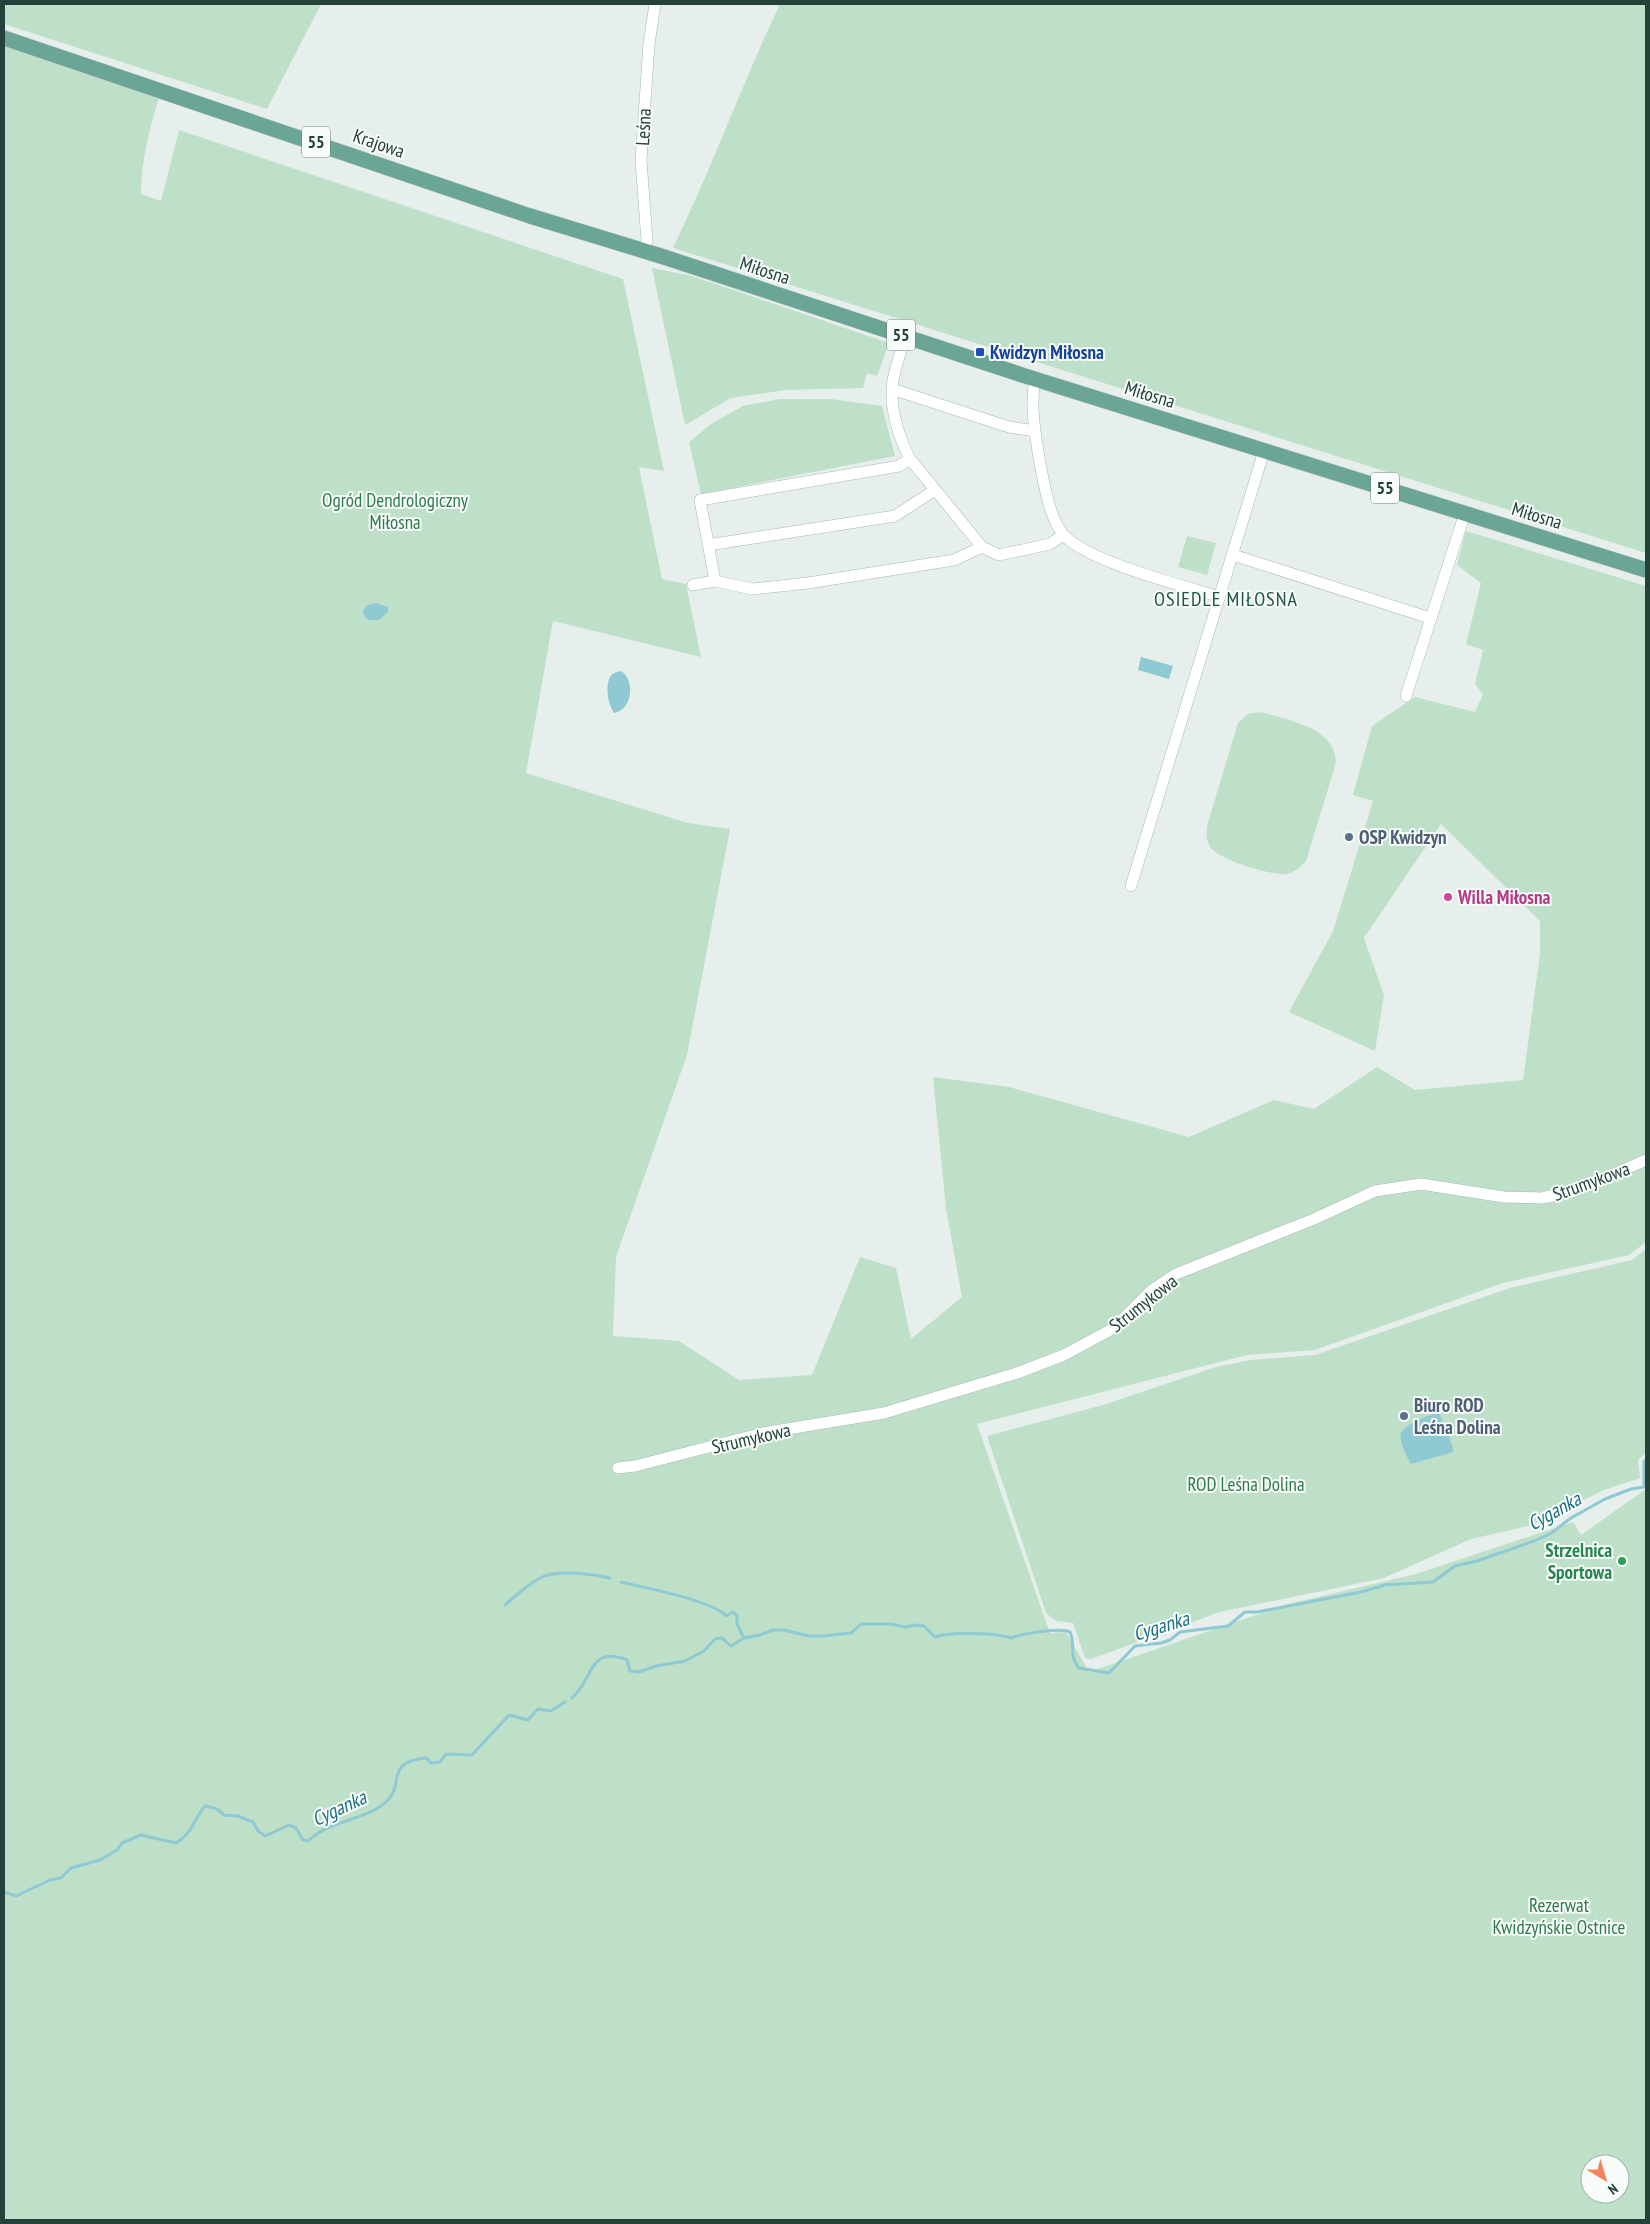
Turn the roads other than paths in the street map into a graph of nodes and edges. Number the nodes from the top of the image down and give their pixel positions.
1 (655, 4) edge
2 (4, 38) edge
3 (644, 251) junction
4 (905, 337) junction
5 (1035, 379) junction
6 (892, 389) junction
7 (1035, 431) junction
8 (1264, 451) junction
9 (910, 459) junction
10 (936, 490) junction
11 (1465, 513) junction
12 (1063, 535) junction
13 (708, 545) junction
14 (982, 547) junction
15 (1233, 555) junction
16 (1646, 570) edge
17 (715, 581) junction
18 (693, 584) dead end
19 (1220, 597) junction
20 (1430, 618) junction
21 (1406, 696) dead end
22 (1131, 886) dead end
23 (1646, 1160) edge
24 (618, 1468) dead end

1 - 3 street, Leśna
2 - 3 main road, Krajowa / 55
3 - 4 main road, Miłosna / 55
4 - 5 main road, Miłosna / 55
4 - 6 street
5 - 7 street
5 - 8 main road, Miłosna / 55
6 - 7 street
6 - 9 street
7 - 12 street
8 - 11 main road, Miłosna / 55
8 - 15 street
9 - 10 street
9 - 13 street
10 - 13 street
10 - 14 street
11 - 16 main road, Miłosna / 55
11 - 20 street
12 - 14 street
12 - 19 street
13 - 17 street
14 - 17 street
15 - 19 street
15 - 20 street
17 - 18 street
19 - 22 street
20 - 21 street
23 - 24 street, Strumykowa

